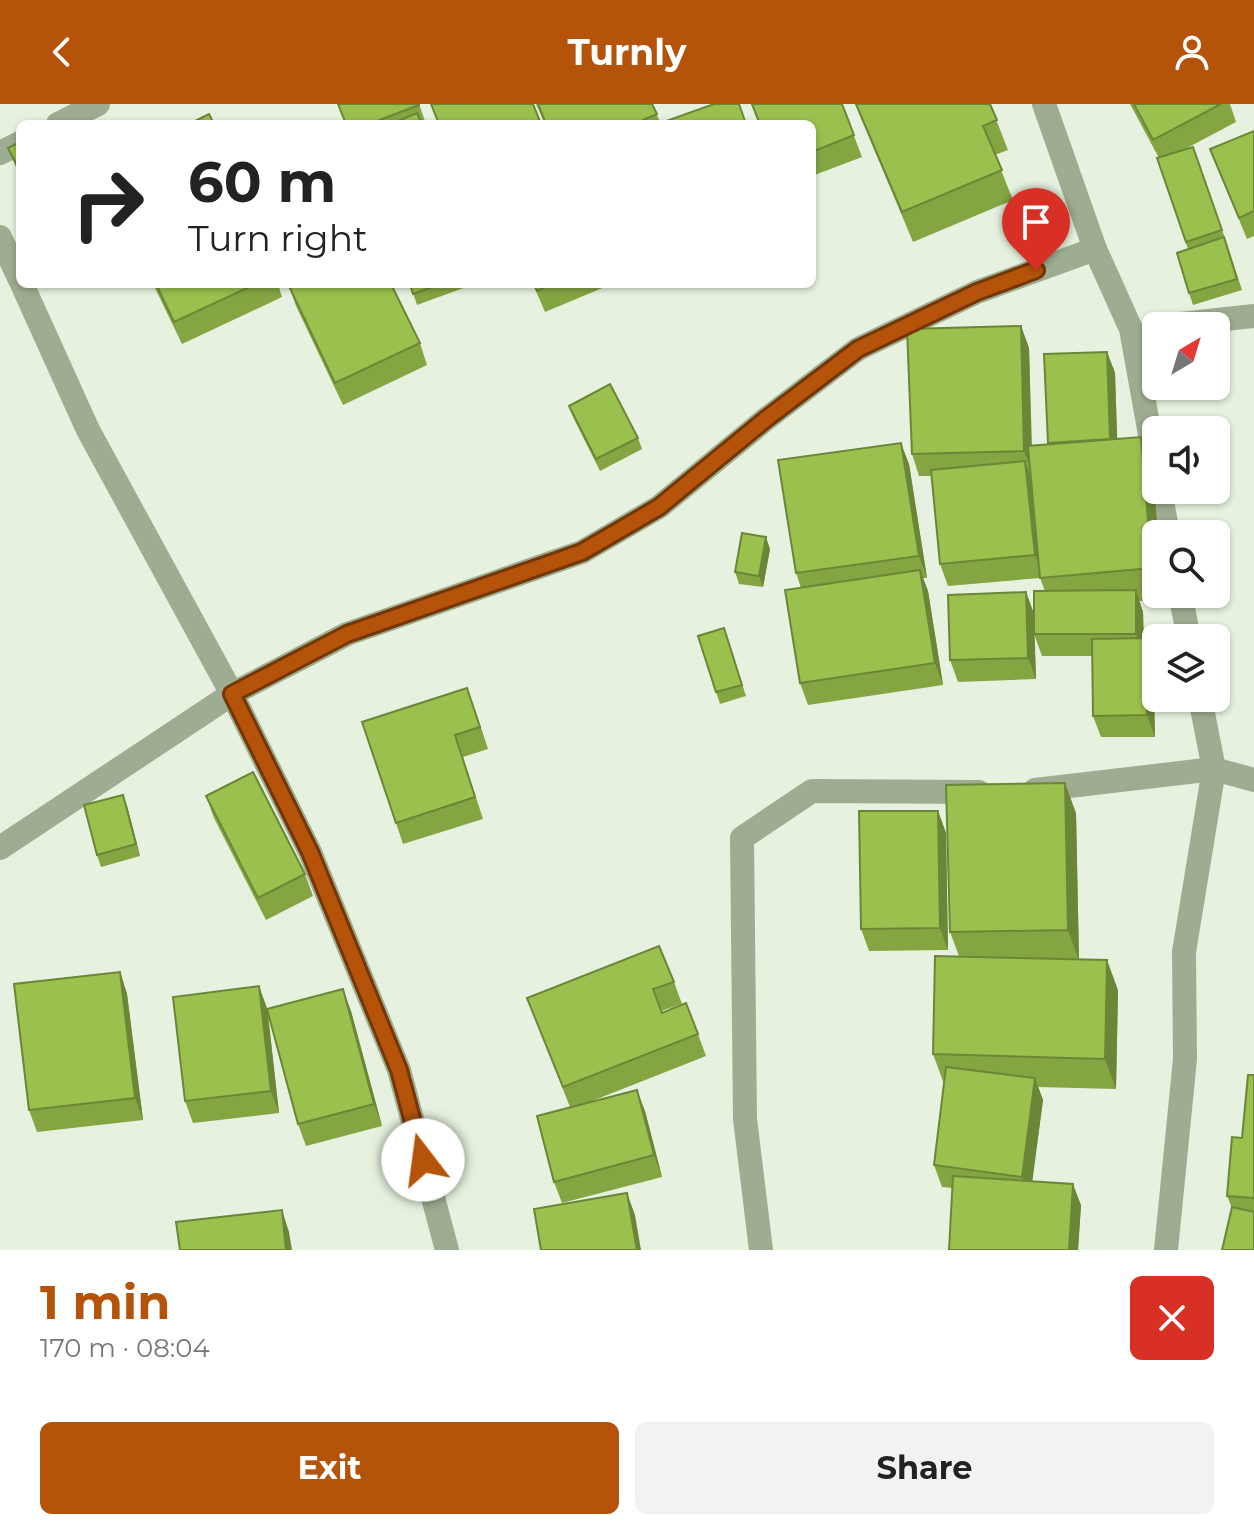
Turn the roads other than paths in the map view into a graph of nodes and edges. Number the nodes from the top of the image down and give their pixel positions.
1 (98, 104) edge
2 (1044, 104) edge
3 (66, 120) edge
4 (0, 237) edge
5 (1095, 249) junction
6 (16, 271) edge
7 (24, 288) edge
8 (1254, 316) edge
9 (1230, 319) edge
10 (1142, 328) edge
11 (1131, 329) junction
12 (1147, 416) edge
13 (232, 694) junction
14 (1203, 712) edge
15 (1214, 769) junction
16 (1254, 780) edge
17 (0, 848) edge
18 (447, 1250) edge
19 (761, 1250) edge
20 (1166, 1250) edge

1 - 3 street
2 - 5 street
4 - 6 street
5 - 11 street
5 - 13 street
7 - 13 street
8 - 9 street
10 - 11 street
11 - 12 street
13 - 17 street
13 - 18 street
14 - 15 street
15 - 16 street
15 - 19 street
15 - 20 street

